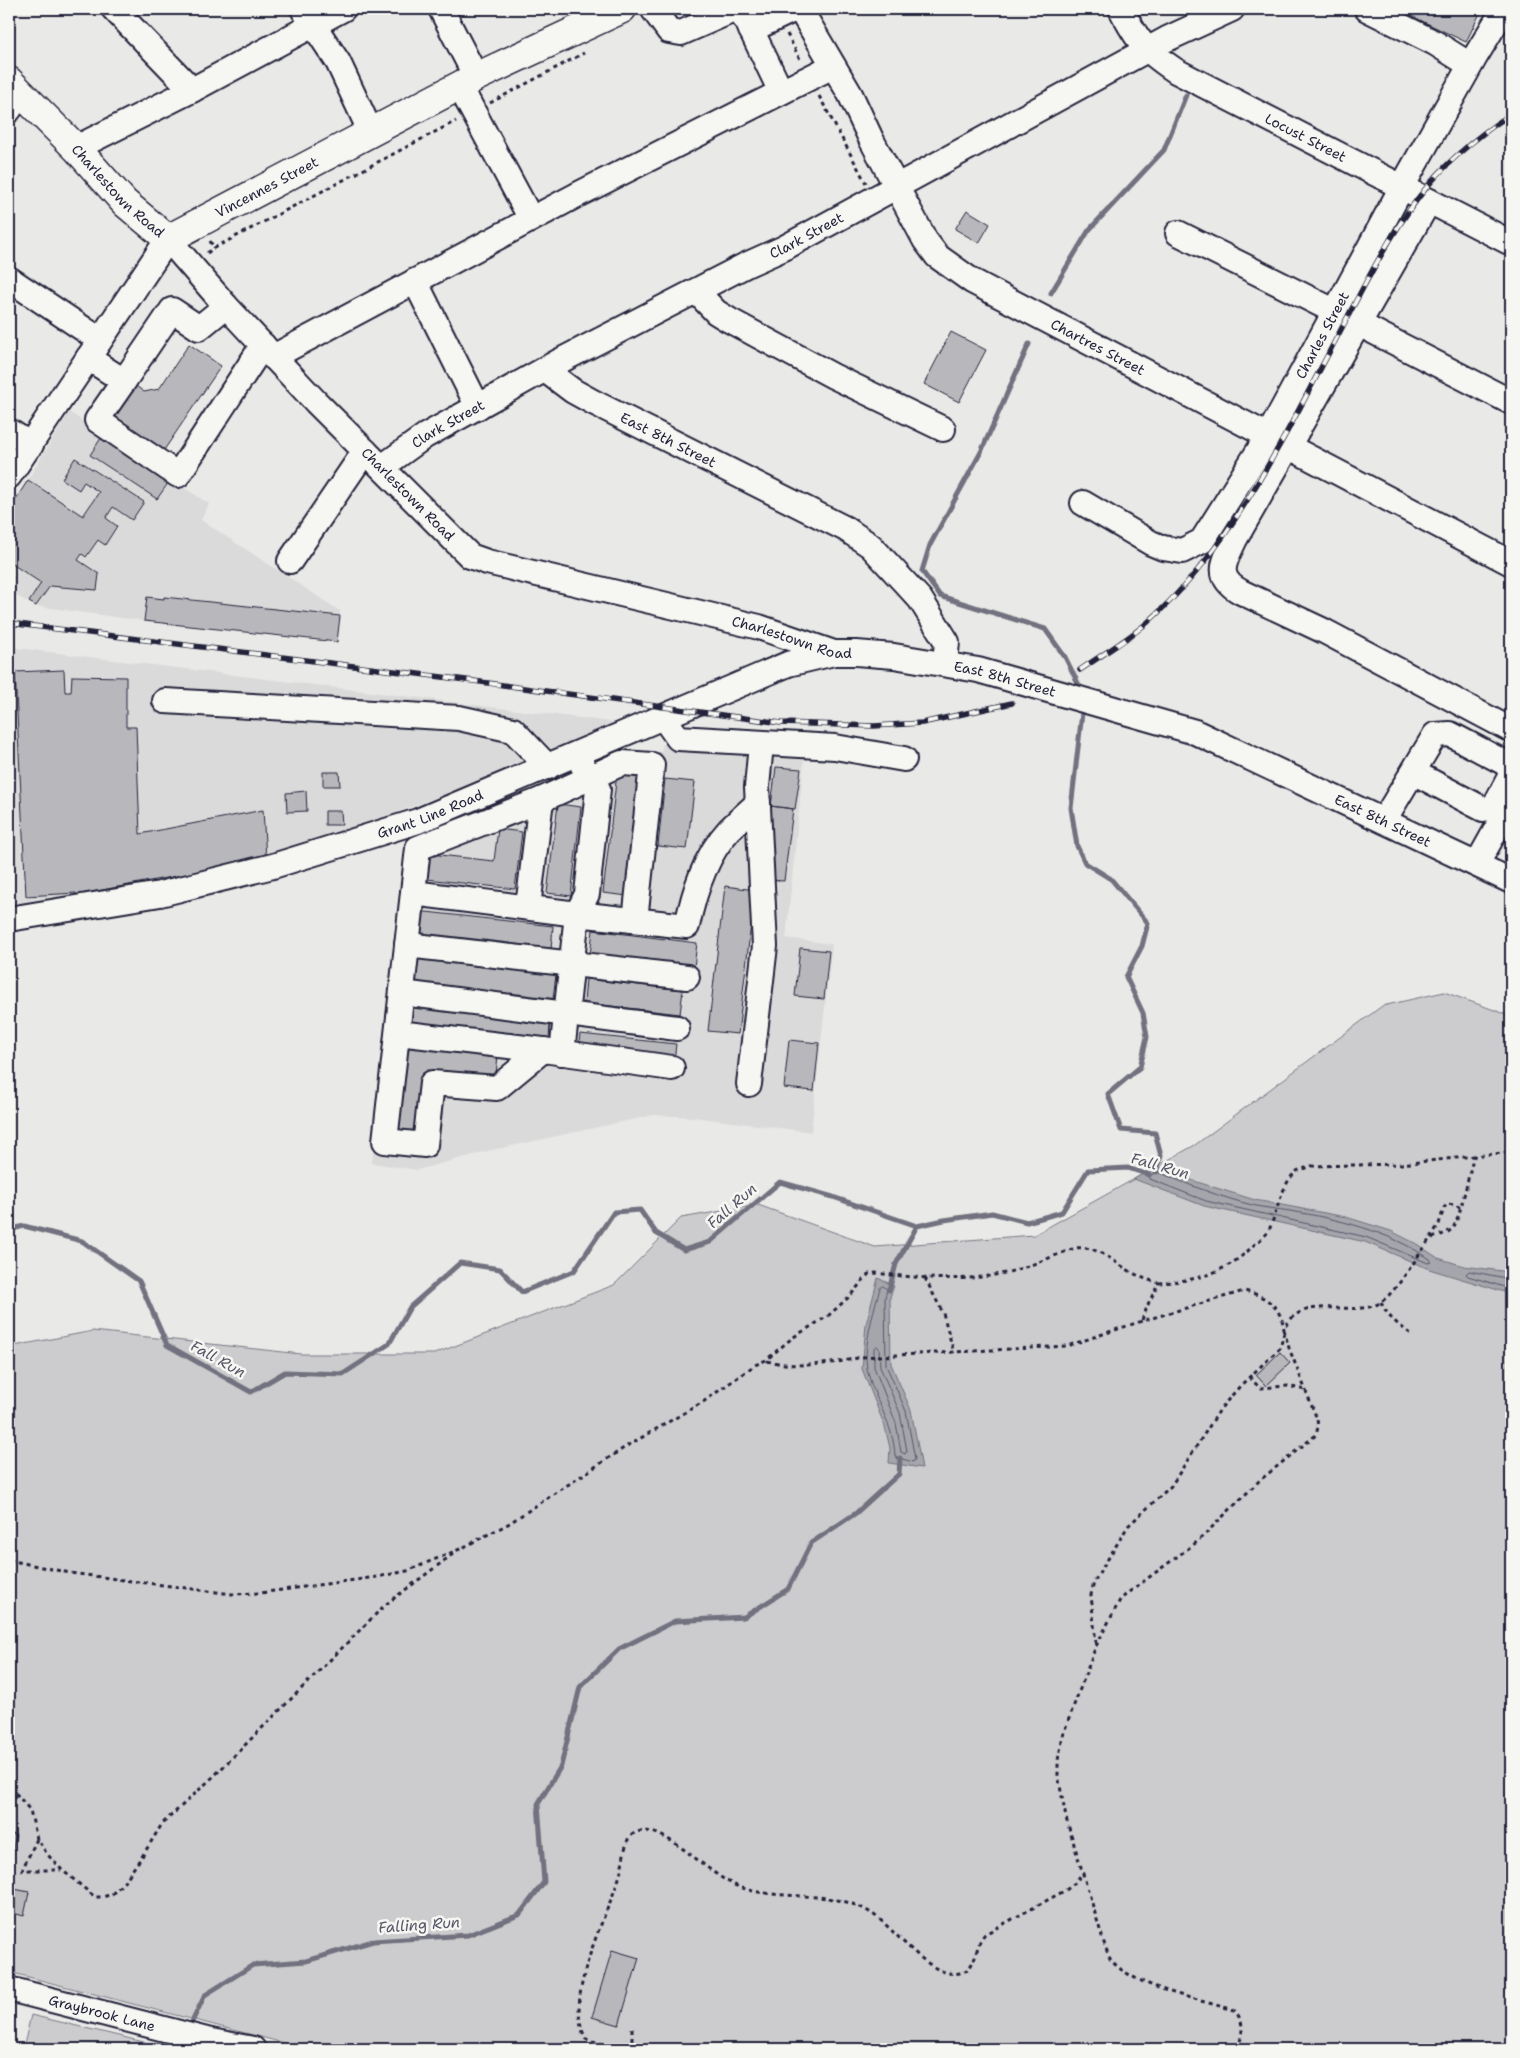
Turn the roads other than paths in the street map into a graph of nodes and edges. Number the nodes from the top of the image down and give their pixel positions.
1 (114, 9) edge
2 (343, 9) edge
3 (441, 9) edge
4 (622, 9) edge
5 (653, 9) edge
6 (795, 9) edge
7 (800, 9) edge
8 (1122, 9) edge
9 (1232, 9) edge
10 (1368, 9) edge
11 (1504, 9) edge
12 (308, 16) edge
13 (752, 30) junction
14 (1148, 51) junction
15 (1470, 65) junction
16 (833, 66) junction
17 (468, 82) junction
18 (192, 90) junction
19 (781, 92) junction
20 (13, 94) edge
21 (371, 133) junction
22 (76, 148) junction
23 (1402, 187) junction
24 (896, 188) junction
25 (1429, 201) junction
26 (531, 219) junction
27 (1178, 234) dead end
28 (168, 239) junction
29 (1511, 243) edge
30 (9, 279) edge
31 (415, 281) junction
32 (696, 291) junction
33 (226, 306) junction
34 (1336, 312) junction
35 (1359, 324) junction
36 (94, 349) junction
37 (268, 351) junction
38 (544, 370) junction
39 (124, 381) junction
40 (1511, 402) edge
41 (478, 407) junction
42 (943, 429) dead end
43 (9, 431) edge
44 (1268, 436) junction
45 (31, 445) junction
46 (1290, 447) junction
47 (374, 459) junction
48 (9, 476) edge
49 (1083, 503) dead end
50 (290, 562) dead end
51 (1511, 563) edge
52 (834, 653) junction
53 (945, 664) junction
54 (165, 701) dead end
55 (664, 718) junction
56 (1511, 730) edge
57 (761, 744) junction
58 (579, 754) junction
59 (904, 759) dead end
60 (548, 766) junction
61 (1413, 772) dead end
62 (591, 778) junction
63 (541, 800) junction
64 (1511, 802) edge
65 (758, 803) junction
66 (1384, 820) junction
67 (1477, 864) junction
68 (1511, 881) edge
69 (413, 893) junction
70 (528, 908) junction
71 (577, 914) junction
72 (9, 919) edge
73 (634, 920) junction
74 (407, 945) junction
75 (572, 964) junction
76 (687, 977) dead end
77 (402, 993) junction
78 (566, 1014) junction
79 (677, 1028) dead end
80 (398, 1032) junction
81 (552, 1051) junction
82 (672, 1068) dead end
83 (749, 1084) dead end
84 (9, 1989) edge
85 (254, 2049) edge

1 - 18 street
2 - 12 street
3 - 17 street
4 - 17 main road, Vincennes Street
5 - 13 street
6 - 13 street
7 - 16 street, Chartres Street
8 - 14 street, Locust Street
9 - 14 street, Clark Street
10 - 15 street
11 - 15 street, Charles Street
12 - 18 street
12 - 21 street
13 - 19 street
14 - 23 street, Locust Street
14 - 24 street, Clark Street
15 - 23 street, Charles Street
16 - 19 street
16 - 24 street, Chartres Street
17 - 21 main road, Vincennes Street
17 - 26 street
18 - 22 street
19 - 26 street
20 - 22 main road, Charlestown Road
21 - 28 main road, Vincennes Street
22 - 28 main road, Charlestown Road
23 - 25 street, Locust Street
23 - 34 street, Charles Street
24 - 32 street, Clark Street
24 - 44 street, Chartres Street
25 - 29 street, Locust Street
25 - 35 street
26 - 31 street
27 - 34 street
28 - 33 street, Charlestown Road
28 - 36 street, Vincennes Street
30 - 36 street
31 - 37 street
31 - 41 street
32 - 38 street, Clark Street
32 - 42 street
33 - 37 street, Charlestown Road
33 - 39 street
34 - 44 street, Charles Street
35 - 40 street
35 - 46 street
36 - 39 street
36 - 45 street, Vincennes Street
37 - 39 street
37 - 47 street, Charlestown Road
38 - 41 street, Clark Street
38 - 53 street, East 8th Street
41 - 47 street, Clark Street
43 - 45 street
44 - 46 street, Chartres Street
44 - 49 street, Charles Street
45 - 48 street, Vincennes Street
46 - 51 street, Chartres Street
46 - 56 street
47 - 50 street, Clark Street
47 - 52 street, Charlestown Road
52 - 53 street, Charlestown Road
52 - 55 street, Grant Line Road
53 - 66 street, East 8th Street
54 - 60 street
55 - 57 street
55 - 58 street, Grant Line Road
57 - 59 street
57 - 65 street
58 - 60 street, Grant Line Road
58 - 62 street
60 - 72 street, Grant Line Road
61 - 66 street
62 - 63 street
62 - 71 street
62 - 73 street
63 - 69 street
63 - 70 street
64 - 67 street
65 - 73 street
65 - 83 street
66 - 67 street, East 8th Street
67 - 68 street, East 8th Street
69 - 70 street
69 - 74 street
70 - 71 street
71 - 73 street
71 - 75 street
74 - 75 street
74 - 77 street
75 - 76 street
75 - 78 street
77 - 78 street
77 - 80 street
78 - 79 street
78 - 81 street
80 - 81 street
80 - 81 street
81 - 82 street
84 - 85 street, Graybrook Lane

